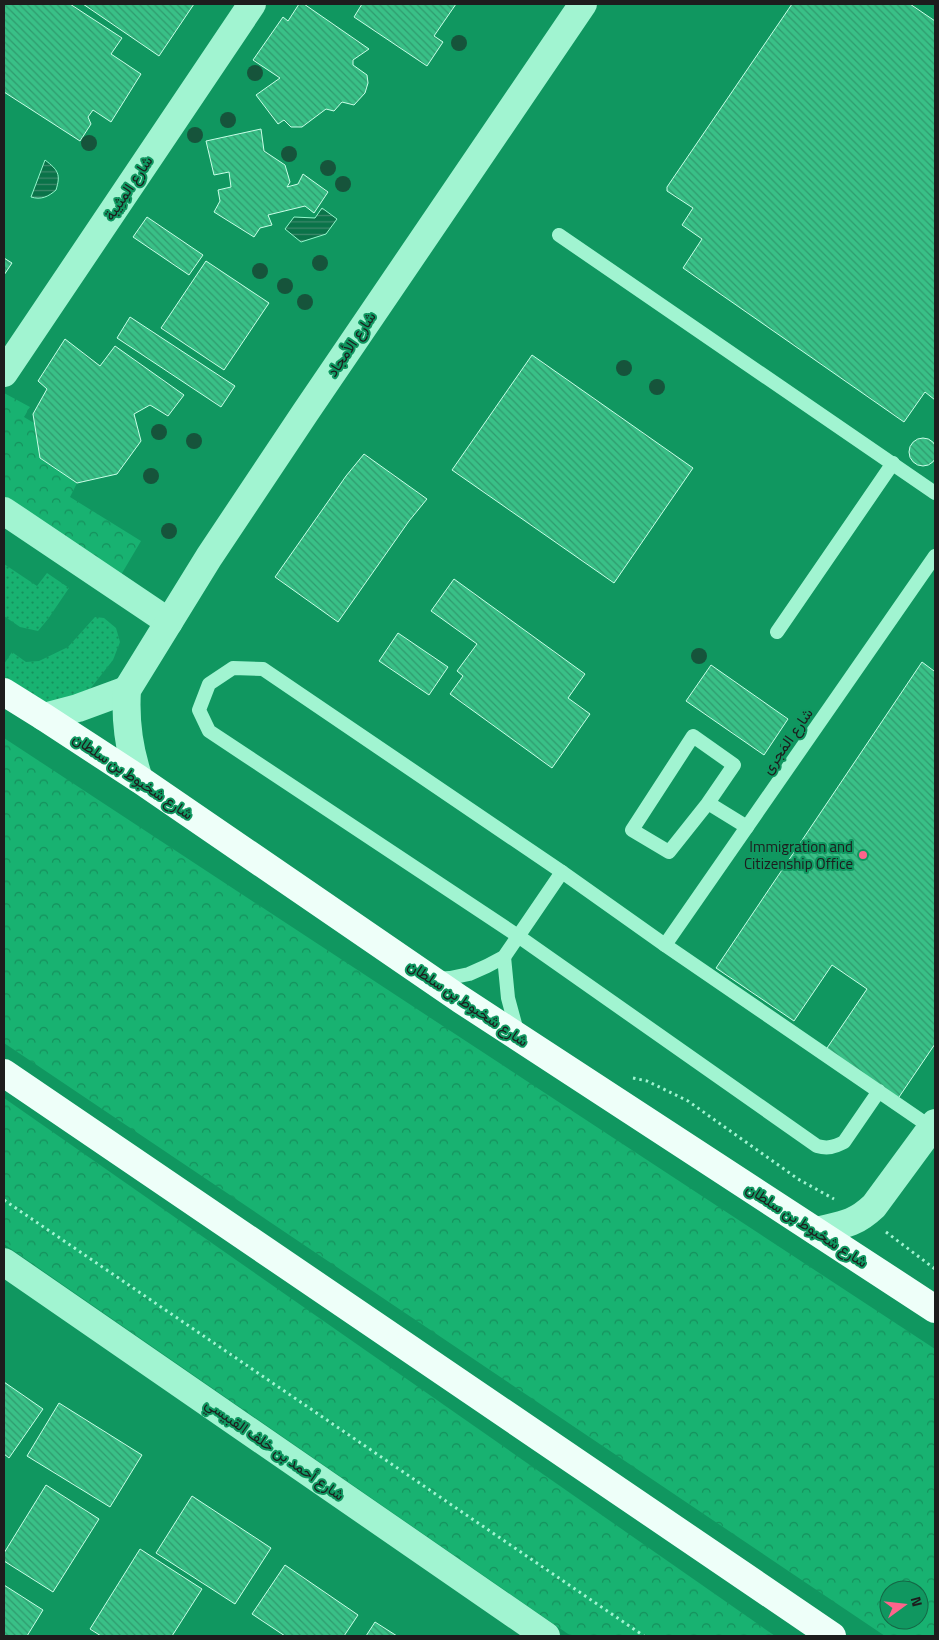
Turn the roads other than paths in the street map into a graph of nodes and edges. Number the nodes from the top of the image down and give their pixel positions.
1 (252, 4) edge
2 (583, 4) edge
3 (559, 235) dead end
4 (4, 373) edge
5 (893, 463) junction
6 (935, 492) edge
7 (4, 511) edge
8 (935, 556) edge
9 (169, 622) junction
10 (777, 632) dead end
11 (127, 690) junction
12 (4, 692) edge
13 (44, 717) junction
14 (139, 779) junction
15 (708, 803) junction
16 (747, 827) junction
17 (562, 872) junction
18 (518, 936) junction
19 (664, 945) junction
20 (504, 957) junction
21 (431, 979) junction
22 (518, 1037) junction
23 (4, 1074) edge
24 (879, 1091) junction
25 (934, 1125) edge
26 (816, 1230) junction
27 (4, 1262) edge
28 (935, 1309) edge
29 (546, 1636) edge
30 (832, 1636) edge

1 - 4 street, شارع المِثِيبة
2 - 9 street, شارع الأمجاد
3 - 5 lane
5 - 6 lane
5 - 10 lane
7 - 9 street
8 - 16 lane, شارع المَجرى
9 - 11 street, شارع الأمجاد
11 - 13 street
11 - 14 street
12 - 13 main road, شارع شخبوط بن سلطان
13 - 14 main road, شارع شخبوط بن سلطان
14 - 21 main road, شارع شخبوط بن سلطان
15 - 15 lane
15 - 16 lane
16 - 19 lane, شارع المَجرى
17 - 18 lane
17 - 18 lane
17 - 19 lane
18 - 20 lane
18 - 24 lane
19 - 24 lane
20 - 21 lane
20 - 22 lane
21 - 22 main road, شارع شخبوط بن سلطان
22 - 26 main road, شارع شخبوط بن سلطان
23 - 30 main road
24 - 25 lane
25 - 26 street
26 - 28 main road, شارع شخبوط بن سلطان
27 - 29 street, شارع أحمد بن خلف القبيسي

